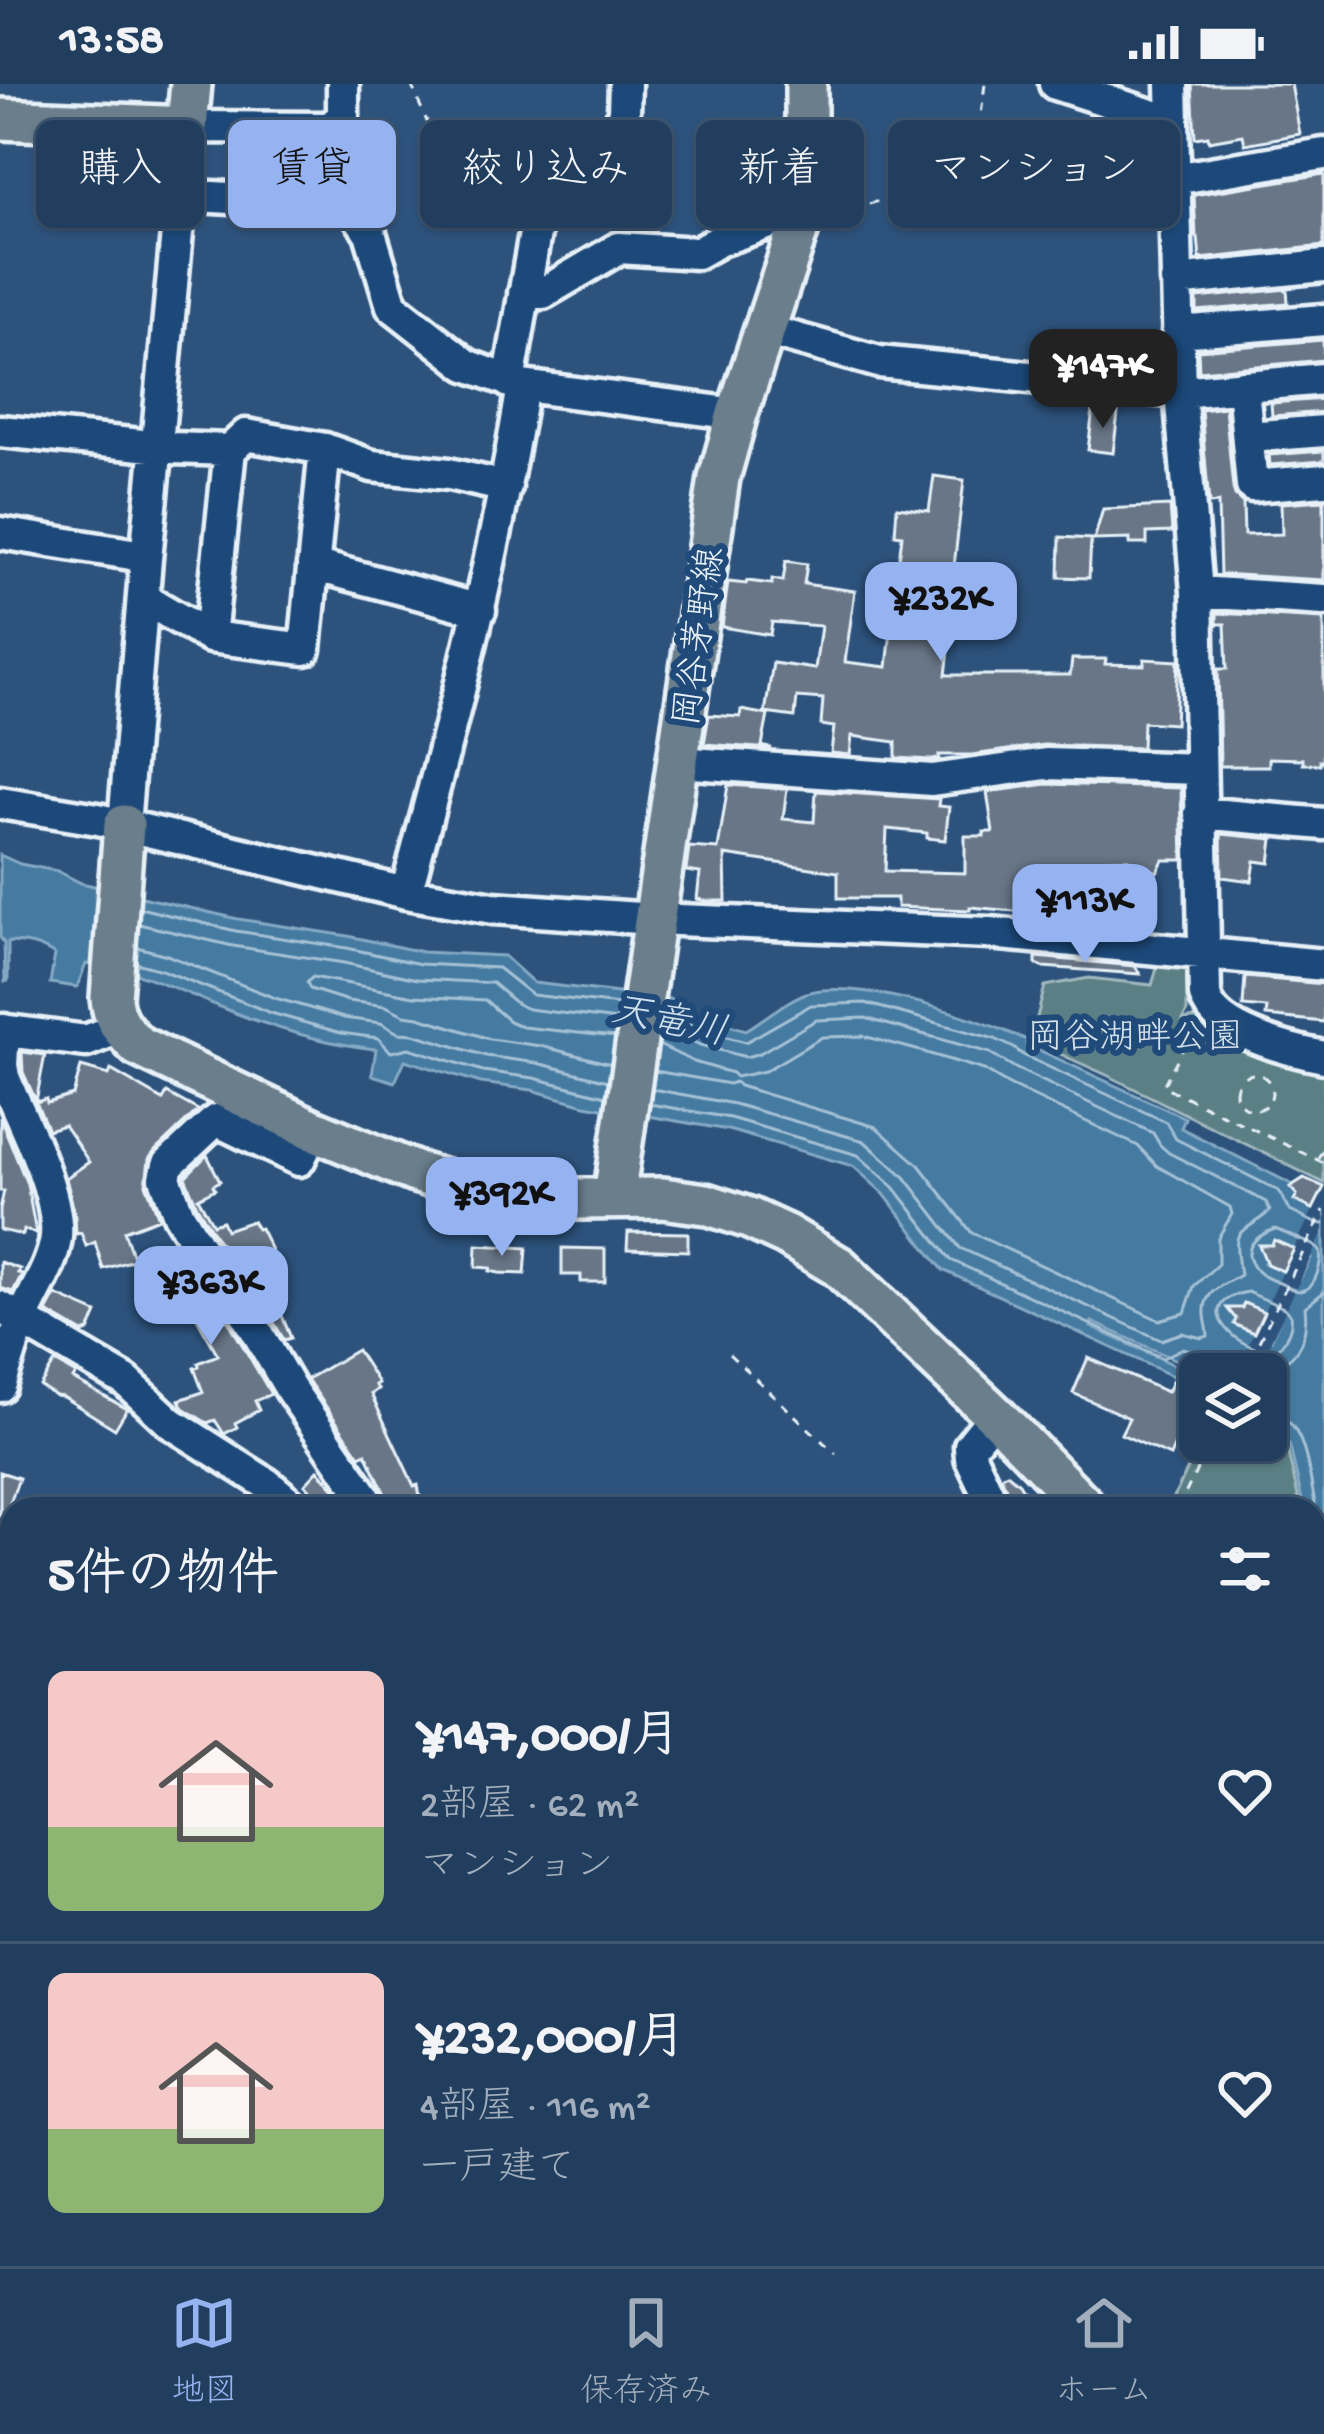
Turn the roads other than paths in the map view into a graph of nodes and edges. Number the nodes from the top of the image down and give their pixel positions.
1 (191, 84) edge
2 (343, 84) edge
3 (625, 84) edge
4 (806, 84) edge
5 (1055, 84) edge
6 (1172, 84) edge
7 (0, 119) edge
8 (188, 120) edge
9 (339, 120) edge
10 (806, 120) edge
11 (1167, 120) edge
12 (1173, 120) edge
13 (36, 121) edge
14 (1324, 154) edge
15 (1180, 178) edge
16 (176, 228) edge
17 (366, 228) edge
18 (755, 228) edge
19 (798, 228) edge
20 (1175, 228) edge
21 (1324, 266) edge
22 (1176, 280) junction
23 (524, 293) junction
24 (1324, 320) edge
25 (765, 330) junction
26 (1178, 332) junction
27 (1324, 379) edge
28 (516, 384) junction
29 (1243, 386) junction
30 (1180, 392) junction
31 (736, 415) junction
32 (0, 430) edge
33 (1324, 431) edge
34 (1248, 437) junction
35 (156, 446) junction
36 (325, 449) junction
37 (230, 450) junction
38 (1324, 480) edge
39 (506, 487) junction
40 (0, 533) edge
41 (146, 560) junction
42 (314, 565) junction
43 (1197, 592) junction
44 (142, 598) junction
45 (1324, 600) edge
46 (481, 610) junction
47 (210, 637) junction
48 (678, 763) junction
49 (1199, 769) junction
50 (0, 803) edge
51 (1200, 813) junction
52 (1324, 824) edge
53 (123, 834) junction
54 (406, 893) junction
55 (653, 930) junction
56 (1206, 952) junction
57 (1324, 965) edge
58 (116, 1021) junction
59 (2, 1030) edge
60 (1324, 1058) edge
61 (314, 1130) junction
62 (615, 1184) junction
63 (11, 1312) edge
64 (0, 1386) edge
65 (995, 1415) junction
66 (283, 1497) edge
67 (365, 1497) edge
68 (989, 1497) edge
69 (1075, 1497) edge

1 - 8 main road
2 - 9 street
3 - 23 street
4 - 10 main road, 岡谷茅野線
5 - 11 street
6 - 12 street
7 - 13 main road
14 - 15 street
16 - 35 street
17 - 28 street
18 - 23 street
19 - 25 main road, 岡谷茅野線
20 - 22 street
21 - 22 street
22 - 26 street
23 - 28 street
24 - 26 street
25 - 30 street
25 - 31 main road, 岡谷茅野線
26 - 30 street
27 - 29 street
28 - 31 street
28 - 39 street
29 - 30 street
29 - 34 street
30 - 43 street
31 - 48 main road, 岡谷茅野線
32 - 35 street
33 - 34 street
34 - 38 street
35 - 37 street
35 - 41 street
36 - 37 street
36 - 39 street
36 - 42 street
37 - 47 street
39 - 46 street
40 - 41 street
41 - 44 street
42 - 46 street
42 - 47 street
43 - 45 street
43 - 49 street
44 - 47 street
44 - 53 street
46 - 54 street
48 - 49 street
48 - 55 main road, 岡谷茅野線
49 - 51 street
50 - 53 street
51 - 52 street
51 - 56 street
53 - 54 street
53 - 58 main road
54 - 55 street
55 - 56 street
55 - 62 main road, 岡谷茅野線
56 - 57 street
56 - 60 street
58 - 59 street
58 - 61 main road
59 - 63 street
61 - 62 main road
61 - 67 street
62 - 65 main road
63 - 64 street
63 - 66 street
65 - 68 street
65 - 69 main road

